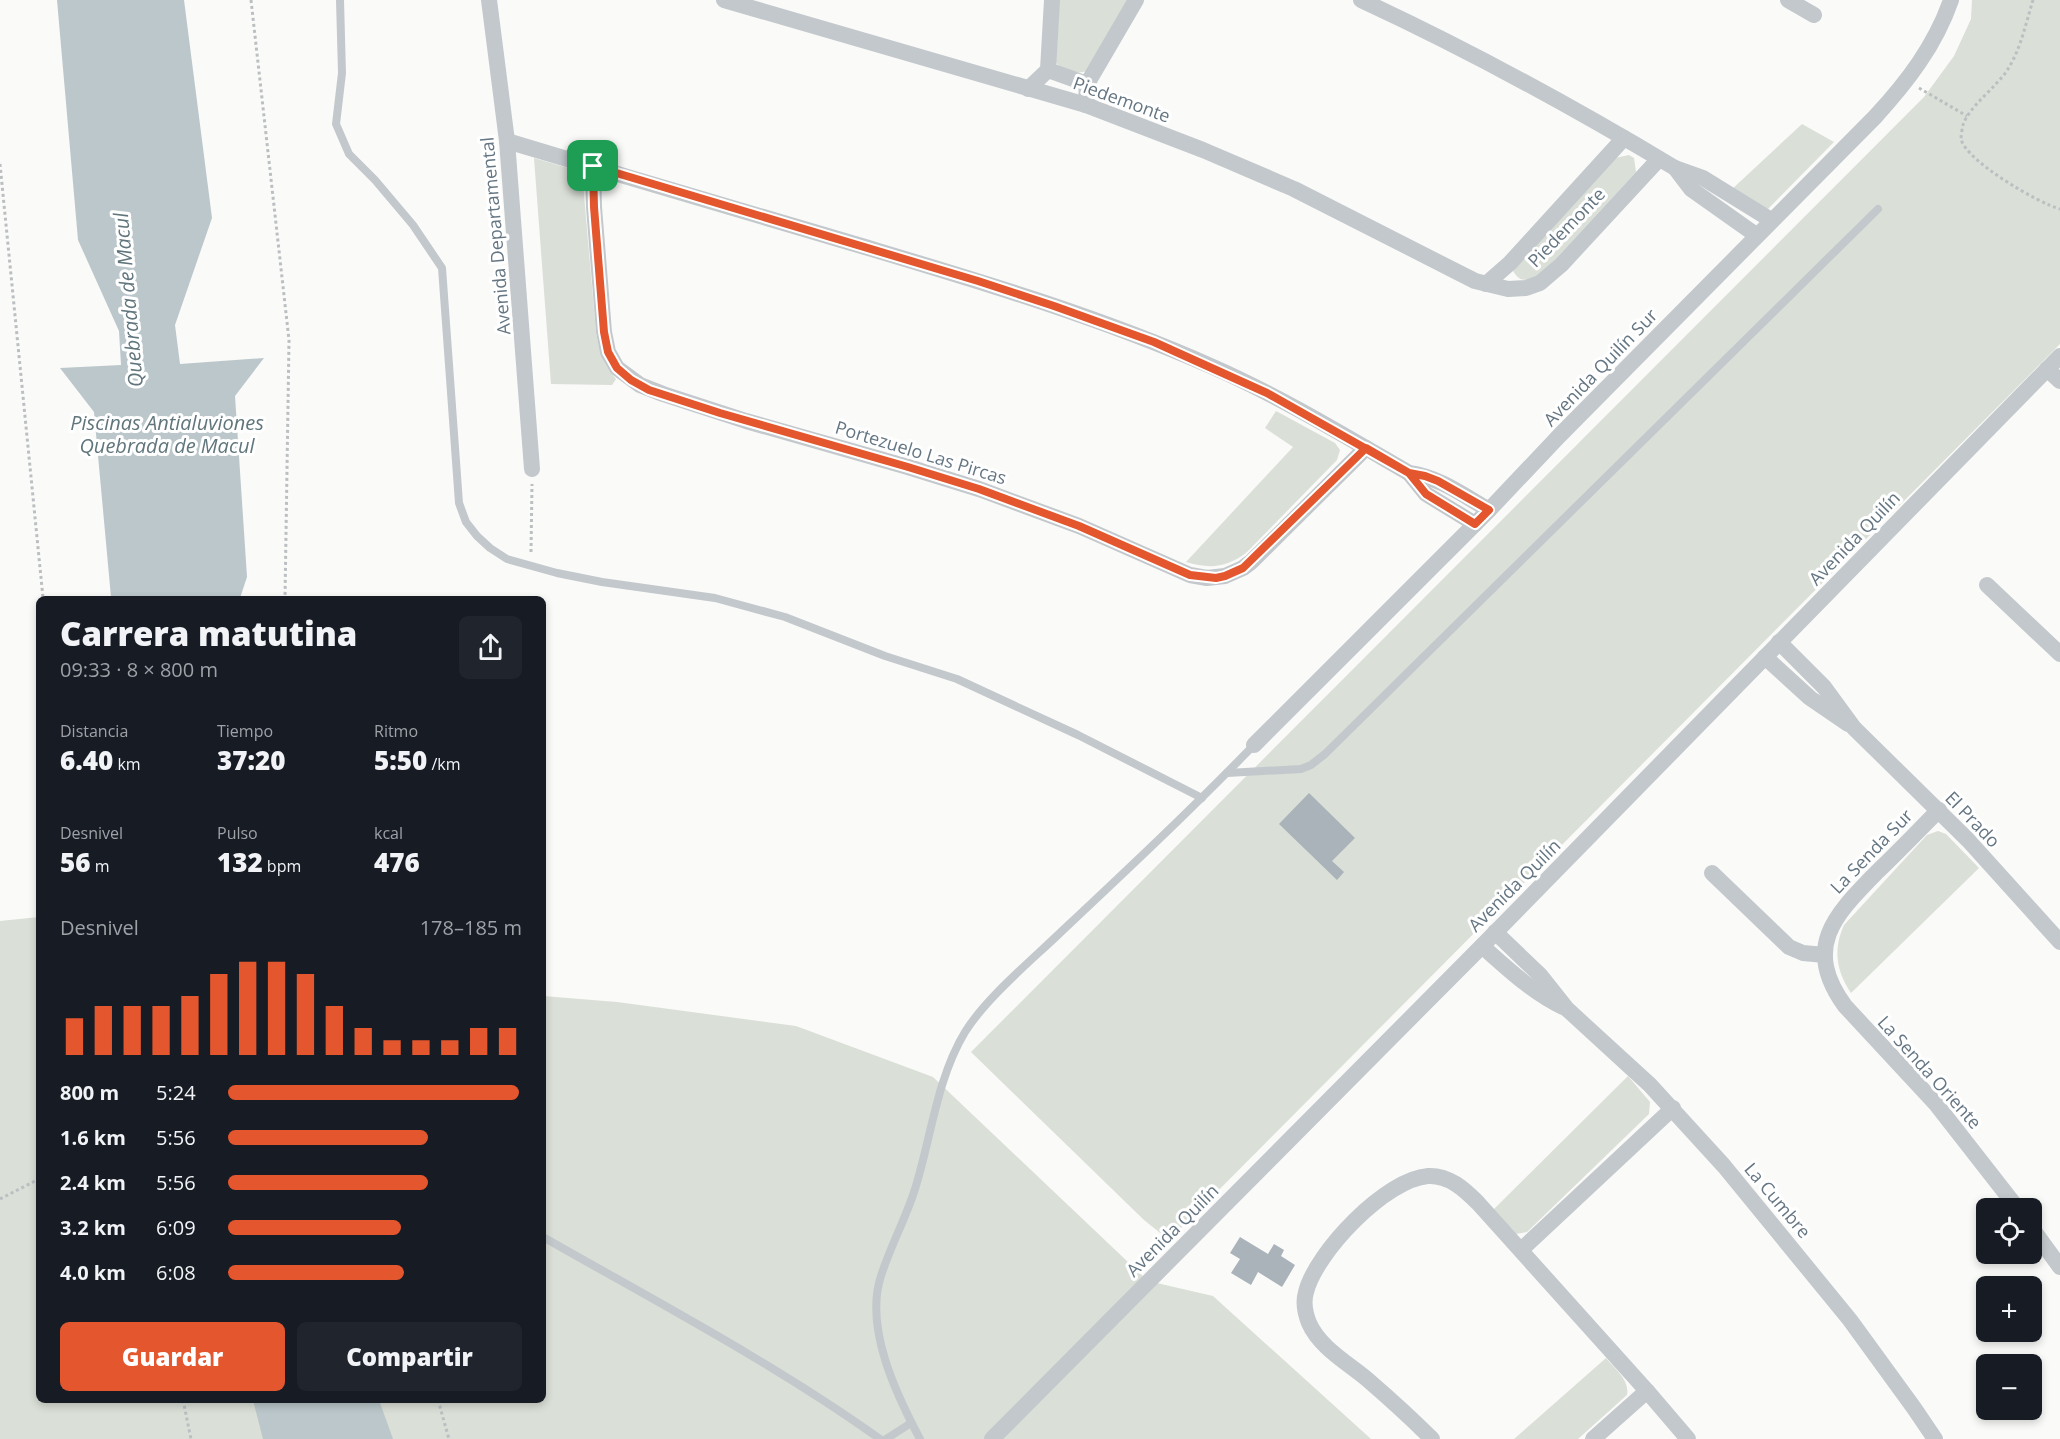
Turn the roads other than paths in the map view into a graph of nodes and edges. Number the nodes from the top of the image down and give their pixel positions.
1 (340, 0) edge
2 (489, 0) edge
3 (724, 0) edge
4 (1052, 0) edge
5 (1136, 0) edge
6 (1361, 0) edge
7 (1788, 0) edge
8 (1951, 0) edge
9 (1814, 15) dead end
10 (1048, 70) junction
11 (1087, 84) junction
12 (1028, 88) junction
13 (1086, 105) junction
14 (1624, 138) junction
15 (507, 141) junction
16 (1659, 159) junction
17 (593, 166) junction
18 (1675, 168) junction
19 (1878, 209) dead end
20 (1771, 220) junction
21 (1756, 236) junction
22 (1486, 284) junction
23 (2060, 356) edge
24 (2047, 369) junction
25 (2060, 381) edge
26 (1366, 448) junction
27 (532, 469) road end
28 (1409, 473) junction
29 (1489, 510) junction
30 (1475, 524) junction
31 (1987, 585) dead end
32 (1779, 642) junction
33 (2060, 654) edge
34 (1766, 657) junction
35 (1854, 728) junction
36 (1254, 745) joint
37 (1227, 773) junction
38 (1202, 798) junction
39 (1939, 810) junction
40 (1712, 873) dead end
41 (1495, 932) junction
42 (2060, 942) edge
43 (1482, 946) junction
44 (1825, 955) junction
45 (1567, 1009) junction
46 (1673, 1108) junction
47 (2009, 1198) edge
48 (546, 1239) edge
49 (2042, 1242) edge
50 (1521, 1250) junction
51 (2060, 1267) edge
52 (1647, 1391) junction
53 (911, 1423) junction
54 (880, 1439) edge
55 (886, 1439) edge
56 (920, 1439) edge
57 (993, 1439) edge
58 (1432, 1439) edge
59 (1593, 1439) edge
60 (1688, 1439) edge
61 (1935, 1439) edge

1 - 38 lane
2 - 15 street, Avenida Departamental
3 - 12 street, Piedemonte
4 - 10 street
5 - 11 street
6 - 14 street
7 - 9 street
8 - 20 street, Avenida Quilín Sur
10 - 11 street
10 - 12 street
11 - 13 street
12 - 13 street, Piedemonte
13 - 22 street, Piedemonte
14 - 16 street
14 - 22 street, Piedemonte
15 - 17 street
15 - 27 street, Avenida Departamental
16 - 18 street
16 - 22 street, Piedemonte
17 - 26 street
17 - 26 street, Portezuelo Las Pircas
18 - 20 street
18 - 21 street
19 - 37 lane
20 - 21 street, Avenida Quilín Sur
21 - 29 street, Avenida Quilín Sur
23 - 24 street, Avenida Quilín
24 - 25 street
24 - 32 street, Avenida Quilín
26 - 28 street
28 - 29 street
28 - 30 street
29 - 30 street, Avenida Quilín Sur
30 - 36 street, Avenida Quilín Sur
31 - 33 street
32 - 34 street, Avenida Quilín
32 - 35 street, El Prado
34 - 35 street, El Prado
34 - 41 street, Avenida Quilín
35 - 39 street, El Prado
36 - 37 lane
37 - 38 lane
38 - 53 lane
39 - 42 street, El Prado
39 - 44 street, La Senda Sur
40 - 44 street
41 - 43 street, Avenida Quilín
41 - 45 street, La Cumbre
43 - 45 street, La Cumbre
43 - 57 street, Avenida Quilín
44 - 47 street, La Senda Oriente
45 - 46 street, La Cumbre
46 - 50 street
46 - 61 street, La Cumbre
48 - 54 lane
49 - 51 street
50 - 52 street
50 - 58 street
52 - 59 street
52 - 60 street
53 - 55 lane
53 - 56 lane

